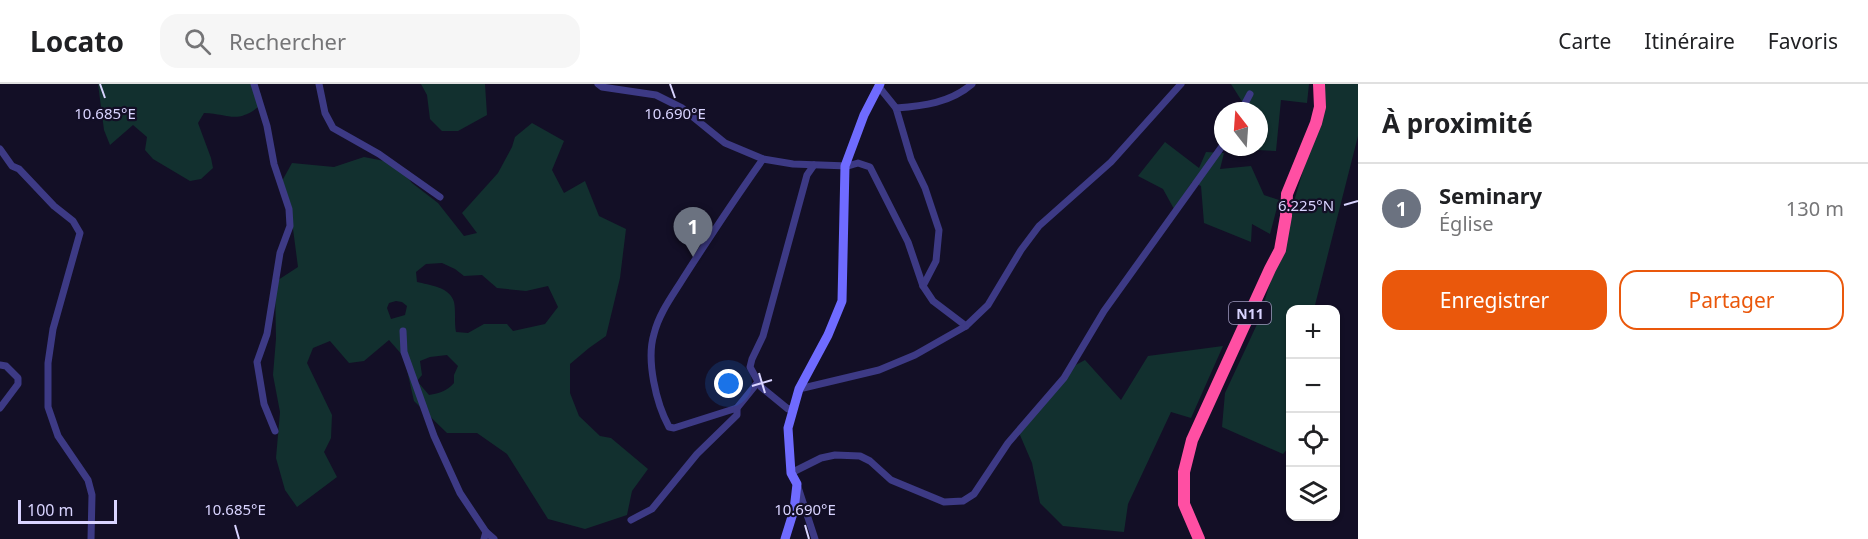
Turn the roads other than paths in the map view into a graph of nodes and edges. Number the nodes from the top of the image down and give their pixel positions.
1 (254, 84) edge
2 (318, 84) edge
3 (598, 84) edge
4 (972, 84) edge
5 (1181, 84) edge
6 (1319, 84) edge
7 (880, 85) edge
8 (1250, 94) dead end
9 (1246, 102) edge
10 (896, 108) junction
11 (0, 149) edge
12 (1215, 156) edge
13 (763, 159) junction
14 (814, 165) junction
15 (845, 166) junction
16 (440, 196) dead end
17 (923, 286) junction
18 (966, 326) junction
19 (403, 331) dead end
20 (0, 365) edge
21 (758, 382) junction
22 (799, 389) junction
23 (0, 408) edge
24 (737, 408) junction
25 (793, 408) junction
26 (275, 431) dead end
27 (791, 473) junction
28 (797, 484) junction
29 (631, 520) dead end
30 (485, 535) edge
31 (91, 539) edge
32 (494, 539) edge
33 (785, 539) edge
34 (815, 539) edge
35 (1199, 539) edge

1 - 26 street
2 - 16 street
3 - 13 street
4 - 10 street
5 - 18 street
6 - 35 highway, N11
7 - 10 street
7 - 15 main road
8 - 9 street
10 - 17 street
11 - 31 street
12 - 27 street
13 - 14 street
13 - 24 street
14 - 15 street
14 - 21 street
15 - 17 street
15 - 22 main road
17 - 18 street
18 - 22 street
19 - 30 street
20 - 23 street
21 - 24 street
21 - 25 street
22 - 25 main road
24 - 29 street
25 - 27 main road
27 - 28 main road
28 - 33 main road
28 - 34 street
30 - 32 street

